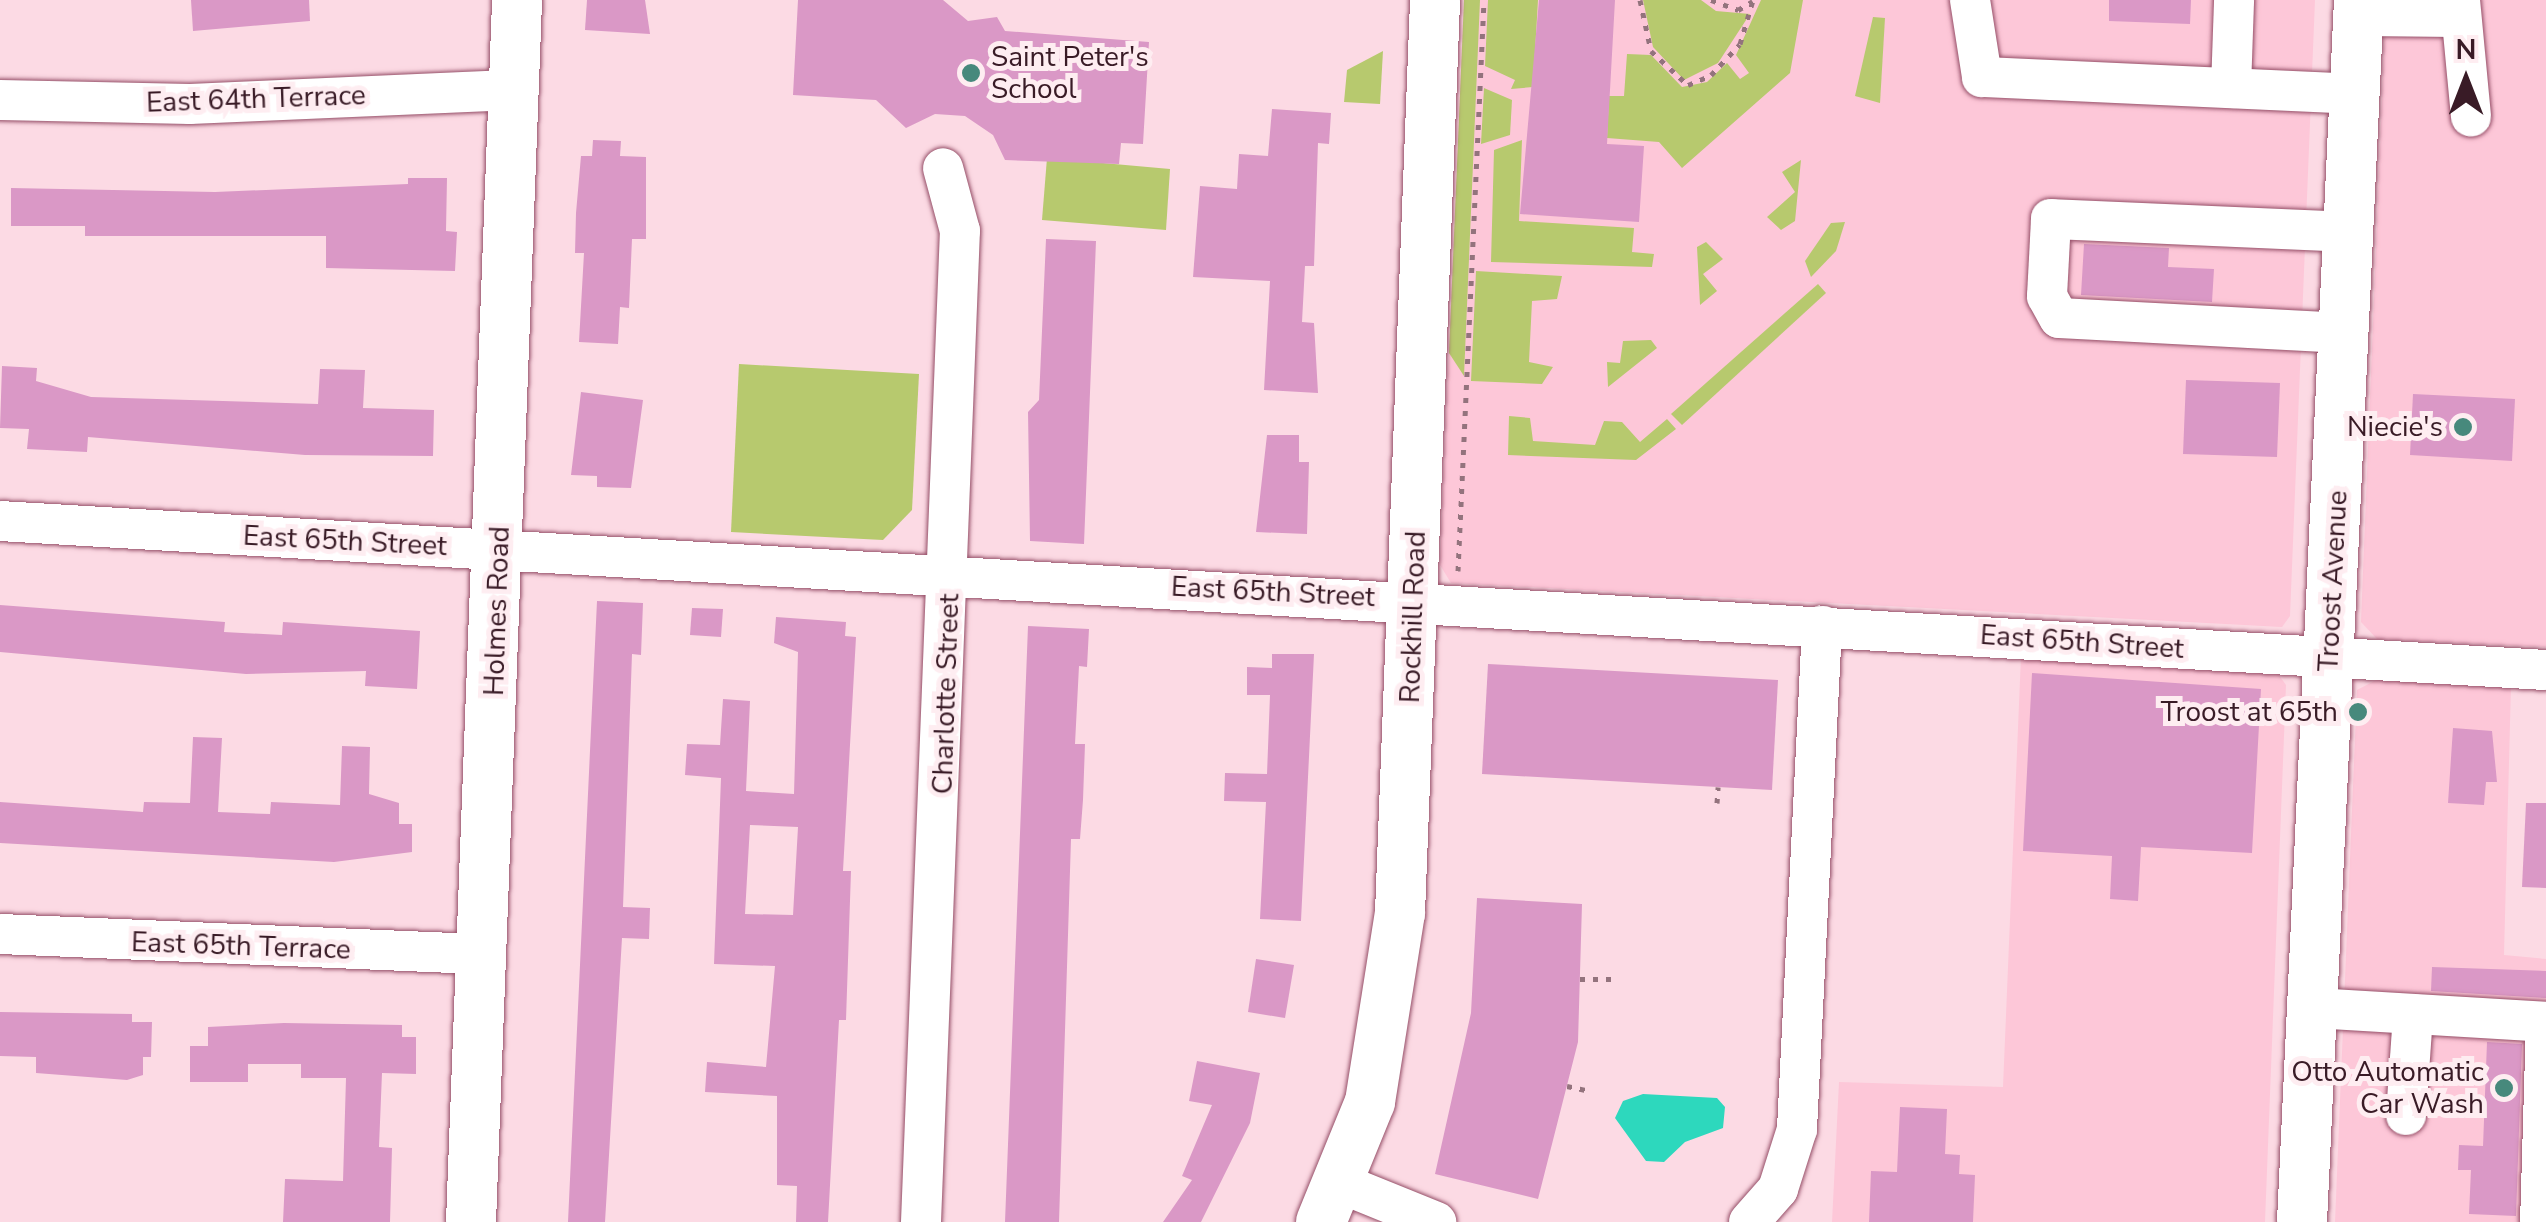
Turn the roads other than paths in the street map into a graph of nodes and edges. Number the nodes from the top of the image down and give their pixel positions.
1 (517, 0) edge
2 (1434, 0) edge
3 (1970, 0) edge
4 (2234, 0) edge
5 (2359, 8) edge
6 (2460, 8) edge
7 (2231, 88) junction
8 (512, 90) junction
9 (2355, 94) junction
10 (0, 100) edge
11 (2471, 116) dead end
12 (943, 168) dead end
13 (2348, 232) junction
14 (2344, 333) junction
15 (0, 521) edge
16 (499, 550) junction
17 (950, 574) junction
18 (1436, 592) junction
19 (1822, 626) junction
20 (2328, 658) junction
21 (2546, 670) edge
22 (0, 934) edge
23 (483, 954) junction
24 (2313, 1008) junction
25 (2414, 1014) junction
26 (2406, 1115) dead end
27 (1331, 1203) edge
28 (1762, 1215) edge
29 (472, 1222) edge
30 (921, 1222) edge
31 (1436, 1222) edge
32 (2302, 1222) edge
33 (2540, 1222) edge

1 - 8 main road, Holmes Road
2 - 18 main road, Rockhill Road
3 - 7 street
4 - 7 street
5 - 6 street
5 - 9 main road, Troost Avenue
6 - 11 street
7 - 9 street
8 - 10 street, East 64th Terrace
8 - 16 main road, Holmes Road
9 - 13 main road, Troost Avenue
12 - 17 street, Charlotte Street
13 - 14 main road, Troost Avenue
13 - 14 street
14 - 20 main road, Troost Avenue
15 - 16 street, East 65th Street
16 - 17 street, East 65th Street
16 - 23 main road, Holmes Road
17 - 18 street, East 65th Street
17 - 30 street, Charlotte Street
18 - 19 street, East 65th Street
18 - 27 main road, Rockhill Road
19 - 20 street, East 65th Street
19 - 28 street
20 - 21 street, East 65th Street
20 - 24 main road, Troost Avenue
22 - 23 street, East 65th Terrace
23 - 29 main road, Holmes Road
24 - 25 street
24 - 32 main road, Troost Avenue
25 - 26 street
25 - 33 street
27 - 31 street

